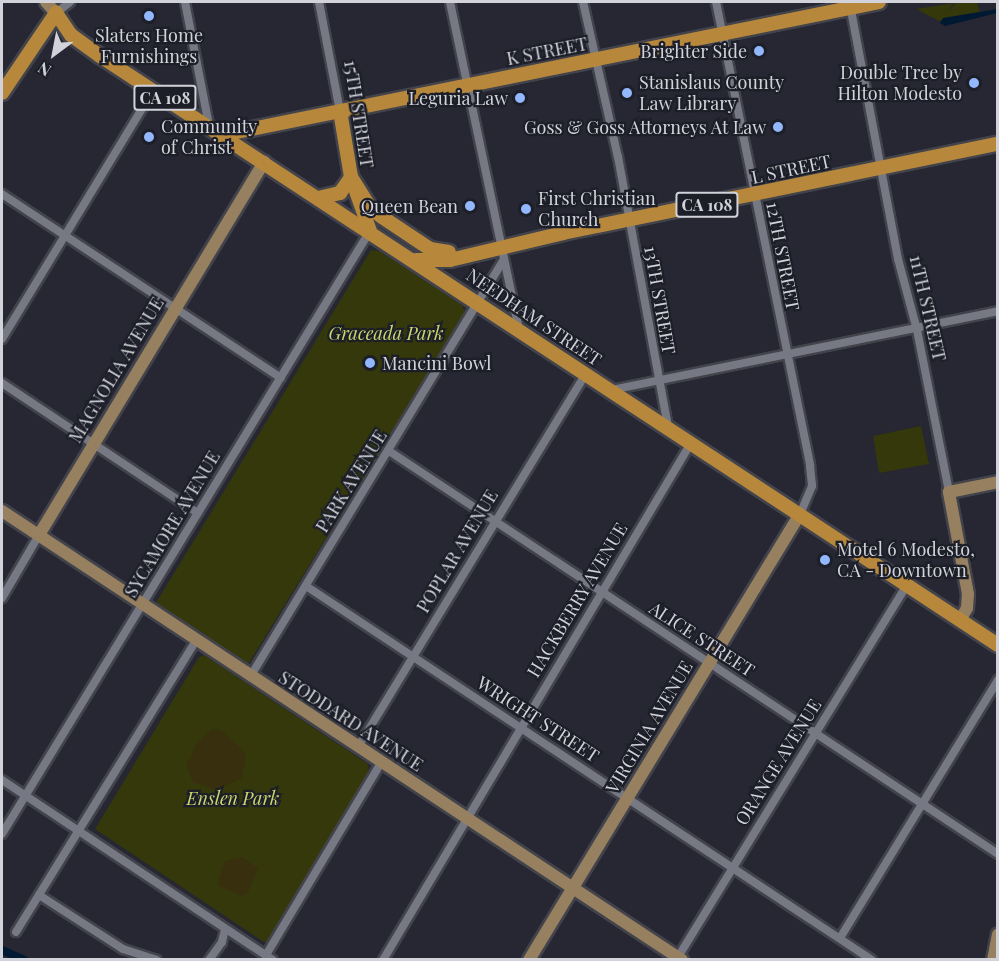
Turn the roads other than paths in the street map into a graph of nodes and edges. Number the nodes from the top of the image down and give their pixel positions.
1 (46, 2) edge
2 (70, 2) edge
3 (185, 2) edge
4 (319, 2) edge
5 (450, 2) edge
6 (583, 2) edge
7 (716, 2) edge
8 (879, 2) edge
9 (850, 4) edge
10 (56, 8) edge
11 (724, 34) junction
12 (596, 60) junction
13 (468, 86) junction
14 (153, 91) junction
15 (2, 93) edge
16 (340, 111) junction
17 (209, 126) junction
18 (222, 135) junction
19 (998, 144) edge
20 (264, 162) junction
21 (883, 169) junction
22 (351, 177) junction
23 (2, 194) edge
24 (755, 195) junction
25 (318, 198) junction
26 (629, 220) junction
27 (370, 231) junction
28 (66, 236) junction
29 (503, 254) junction
30 (469, 255) junction
31 (416, 260) junction
32 (480, 303) junction
33 (174, 309) junction
34 (998, 311) edge
35 (519, 329) junction
36 (917, 330) junction
37 (2, 339) edge
38 (786, 356) junction
39 (586, 374) junction
40 (281, 378) junction
41 (659, 381) junction
42 (2, 383) edge
43 (611, 390) junction
44 (668, 428) junction
45 (92, 443) junction
46 (691, 443) junction
47 (389, 451) junction
48 (998, 482) edge
49 (949, 492) junction
50 (2, 511) edge
51 (198, 513) junction
52 (800, 514) junction
53 (494, 521) junction
54 (39, 535) junction
55 (907, 585) junction
56 (306, 586) junction
57 (601, 592) junction
58 (2, 598) edge
59 (143, 604) junction
60 (960, 620) junction
61 (196, 641) junction
62 (998, 645) edge
63 (412, 657) junction
64 (709, 663) junction
65 (250, 677) junction
66 (998, 680) edge
67 (520, 727) junction
68 (815, 734) junction
69 (358, 747) junction
70 (381, 762) junction
71 (2, 780) edge
72 (26, 797) junction
73 (627, 798) junction
74 (922, 804) junction
75 (467, 819) junction
76 (80, 833) junction
77 (2, 834) edge
78 (998, 854) edge
79 (733, 868) junction
80 (572, 888) junction
81 (39, 895) junction
82 (225, 929) junction
83 (16, 932) dead end
84 (998, 934) edge
85 (840, 938) junction
86 (994, 954) edge
87 (269, 957) edge
88 (680, 958) edge
89 (156, 960) edge
90 (208, 960) edge
91 (383, 960) edge
92 (529, 960) edge
93 (872, 960) edge

1 - 10 street
2 - 10 street
3 - 17 street
4 - 16 street, 15TH STREET
5 - 13 street
6 - 12 street, 13TH STREET
7 - 11 street, 12TH STREET
8 - 9 main road, K STREET
9 - 11 main road, K STREET
9 - 21 street, 11TH STREET
10 - 14 main road, NEEDHAM STREET / CA 108
10 - 15 main road
11 - 12 main road, K STREET
11 - 24 street, 12TH STREET
12 - 13 main road, K STREET
12 - 26 street, 13TH STREET
13 - 16 main road, K STREET
13 - 29 street
14 - 17 main road, NEEDHAM STREET / CA 108
14 - 28 street
16 - 18 main road, K STREET
16 - 22 main road, 15TH STREET
17 - 18 main road, NEEDHAM STREET / CA 108
18 - 20 main road, NEEDHAM STREET / CA 108
19 - 21 main road, L STREET / CA 108
20 - 25 main road, NEEDHAM STREET / CA 108
20 - 33 street, MAGNOLIA AVENUE
21 - 24 main road, L STREET / CA 108
21 - 36 street, 11TH STREET
22 - 25 main road
22 - 27 main road, 15TH STREET
22 - 30 main road
23 - 28 street
24 - 26 main road, L STREET / CA 108
24 - 38 street, 12TH STREET
25 - 27 main road, NEEDHAM STREET / CA 108
26 - 29 main road, L STREET / CA 108
26 - 41 street, 13TH STREET
27 - 31 main road, NEEDHAM STREET / CA 108
27 - 40 street, SYCAMORE AVENUE
28 - 33 street
28 - 37 street
29 - 30 main road, L STREET / CA 108
29 - 32 street, PARK AVENUE
29 - 35 street
30 - 31 main road, L STREET / CA 108
31 - 32 main road, NEEDHAM STREET
32 - 35 main road, NEEDHAM STREET
32 - 47 street, PARK AVENUE
33 - 40 street
33 - 45 street, MAGNOLIA AVENUE
34 - 36 street
35 - 39 main road, NEEDHAM STREET
36 - 38 street
36 - 49 street, 11TH STREET
38 - 41 street
38 - 52 street, 12TH STREET
39 - 43 main road, NEEDHAM STREET
39 - 53 street, POPLAR AVENUE
40 - 51 street, SYCAMORE AVENUE
41 - 43 street
41 - 44 street, 13TH STREET
42 - 45 street
43 - 44 main road, NEEDHAM STREET
44 - 46 main road, NEEDHAM STREET
45 - 51 street
45 - 54 street, MAGNOLIA AVENUE
46 - 52 main road, NEEDHAM STREET
46 - 57 street, HACKBERRY AVENUE
47 - 53 street, ALICE STREET
47 - 56 street, PARK AVENUE
48 - 49 street
49 - 60 street, 11TH STREET
50 - 54 street, STODDARD AVENUE
51 - 59 street, SYCAMORE AVENUE
52 - 55 main road, NEEDHAM STREET
52 - 64 street, VIRGINIA AVENUE
53 - 57 street, ALICE STREET
53 - 63 street, POPLAR AVENUE
54 - 58 street, MAGNOLIA AVENUE
54 - 59 street, STODDARD AVENUE
55 - 60 main road, NEEDHAM STREET
55 - 68 street, ORANGE AVENUE
56 - 63 street, WRIGHT STREET
56 - 65 street, PARK AVENUE
57 - 64 street, ALICE STREET
57 - 67 street, HACKBERRY AVENUE
59 - 61 street, STODDARD AVENUE
59 - 72 street, SYCAMORE AVENUE
60 - 62 main road, NEEDHAM STREET
61 - 65 street, STODDARD AVENUE
61 - 76 street
63 - 67 street, WRIGHT STREET
63 - 69 street, POPLAR AVENUE
64 - 68 street, ALICE STREET
64 - 73 street, VIRGINIA AVENUE
65 - 69 street, STODDARD AVENUE
66 - 74 street
67 - 73 street, WRIGHT STREET
67 - 75 street, HACKBERRY AVENUE
68 - 74 street, ALICE STREET
68 - 79 street, ORANGE AVENUE
69 - 70 street, STODDARD AVENUE
70 - 75 street, STODDARD AVENUE
70 - 87 street
71 - 72 street
72 - 76 street
72 - 77 street, SYCAMORE AVENUE
73 - 79 street, WRIGHT STREET
73 - 80 street, VIRGINIA AVENUE
74 - 78 street, ALICE STREET
74 - 85 street
75 - 80 street, STODDARD AVENUE
75 - 91 street, HACKBERRY AVENUE
76 - 81 street
76 - 82 street
79 - 85 street, WRIGHT STREET
79 - 88 street, ORANGE AVENUE
80 - 88 street, STODDARD AVENUE
80 - 92 street, VIRGINIA AVENUE
81 - 83 street
81 - 89 street
82 - 87 street
82 - 90 street
84 - 86 street
85 - 93 street, WRIGHT STREET

